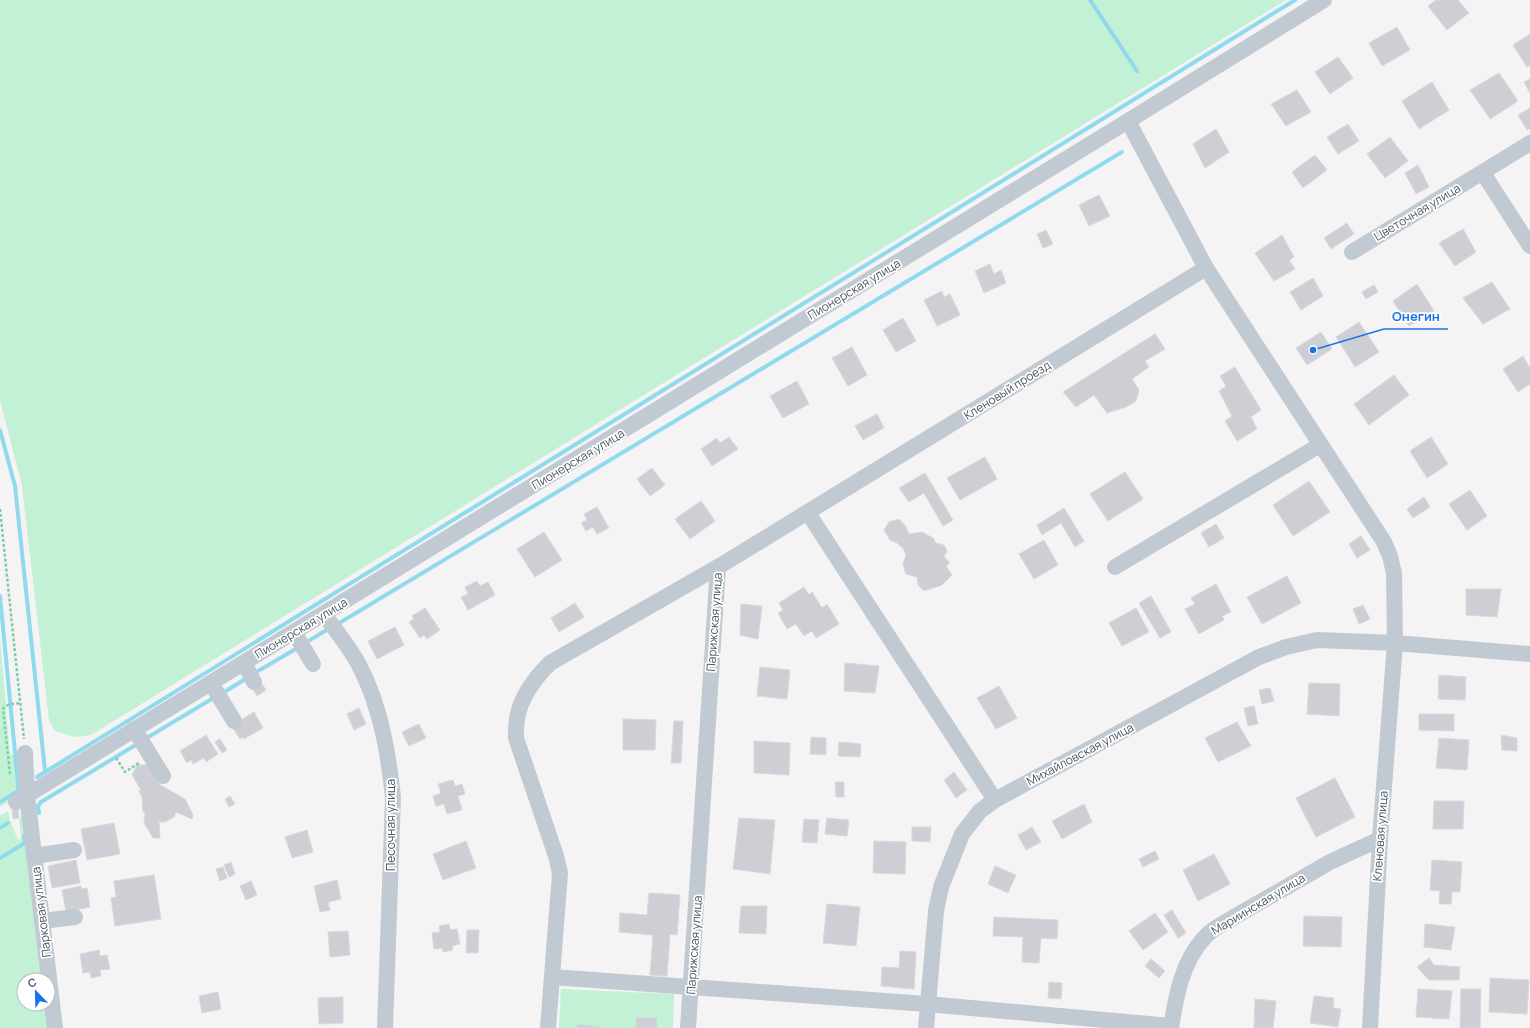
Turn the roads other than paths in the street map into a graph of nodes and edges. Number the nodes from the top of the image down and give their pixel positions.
1 (1324, 0) edge
2 (1128, 121) junction
3 (1530, 143) edge
4 (1483, 172) junction
5 (1530, 246) edge
6 (1352, 252) dead end
7 (1206, 268) junction
8 (1320, 446) junction
9 (808, 513) junction
10 (718, 567) junction
11 (1115, 567) dead end
12 (324, 614) junction
13 (294, 632) junction
14 (1395, 643) junction
15 (1530, 654) edge
16 (244, 663) junction
17 (313, 664) dead end
18 (254, 682) dead end
19 (211, 683) junction
20 (234, 721) dead end
21 (134, 730) junction
22 (25, 753) road end
23 (163, 776) dead end
24 (22, 799) junction
25 (995, 800) junction
26 (1380, 839) junction
27 (74, 850) dead end
28 (34, 856) junction
29 (75, 917) dead end
30 (42, 921) junction
31 (552, 977) junction
32 (691, 986) junction
33 (927, 1004) junction
34 (1171, 1027) edge
35 (55, 1028) edge
36 (385, 1028) edge
37 (548, 1028) edge
38 (688, 1028) edge
39 (926, 1028) edge
40 (1370, 1028) edge

1 - 2 street, Пионерская улица
2 - 7 street, Кленовая улица
2 - 12 street, Пионерская улица
3 - 4 street, Цветочная улица
4 - 5 street
4 - 6 street, Цветочная улица
7 - 8 street, Кленовая улица
7 - 9 street, Кленовый проезд
8 - 11 street
8 - 14 street, Кленовая улица
9 - 10 street, Парижская улица
9 - 25 street
10 - 31 street
10 - 32 street, Парижская улица
12 - 13 street, Пионерская улица
12 - 36 street, Песочная улица
13 - 16 street, Пионерская улица
13 - 17 street
14 - 15 street, Михайловская улица
14 - 25 street, Михайловская улица
14 - 26 street, Кленовая улица
16 - 18 street
16 - 19 street, Пионерская улица
19 - 20 street
19 - 21 street, Пионерская улица
21 - 23 street
21 - 24 street, Пионерская улица
22 - 24 street, Парковая улица
24 - 28 street, Парковая улица
25 - 33 street, Михайловская улица
26 - 34 street, Мариинская улица
26 - 40 street, Кленовая улица
27 - 28 street
28 - 30 street, Парковая улица
29 - 30 street
30 - 35 street, Парковая улица
31 - 32 street
31 - 37 street
32 - 33 street
32 - 38 street, Парижская улица
33 - 34 street
33 - 39 street, Михайловская улица

